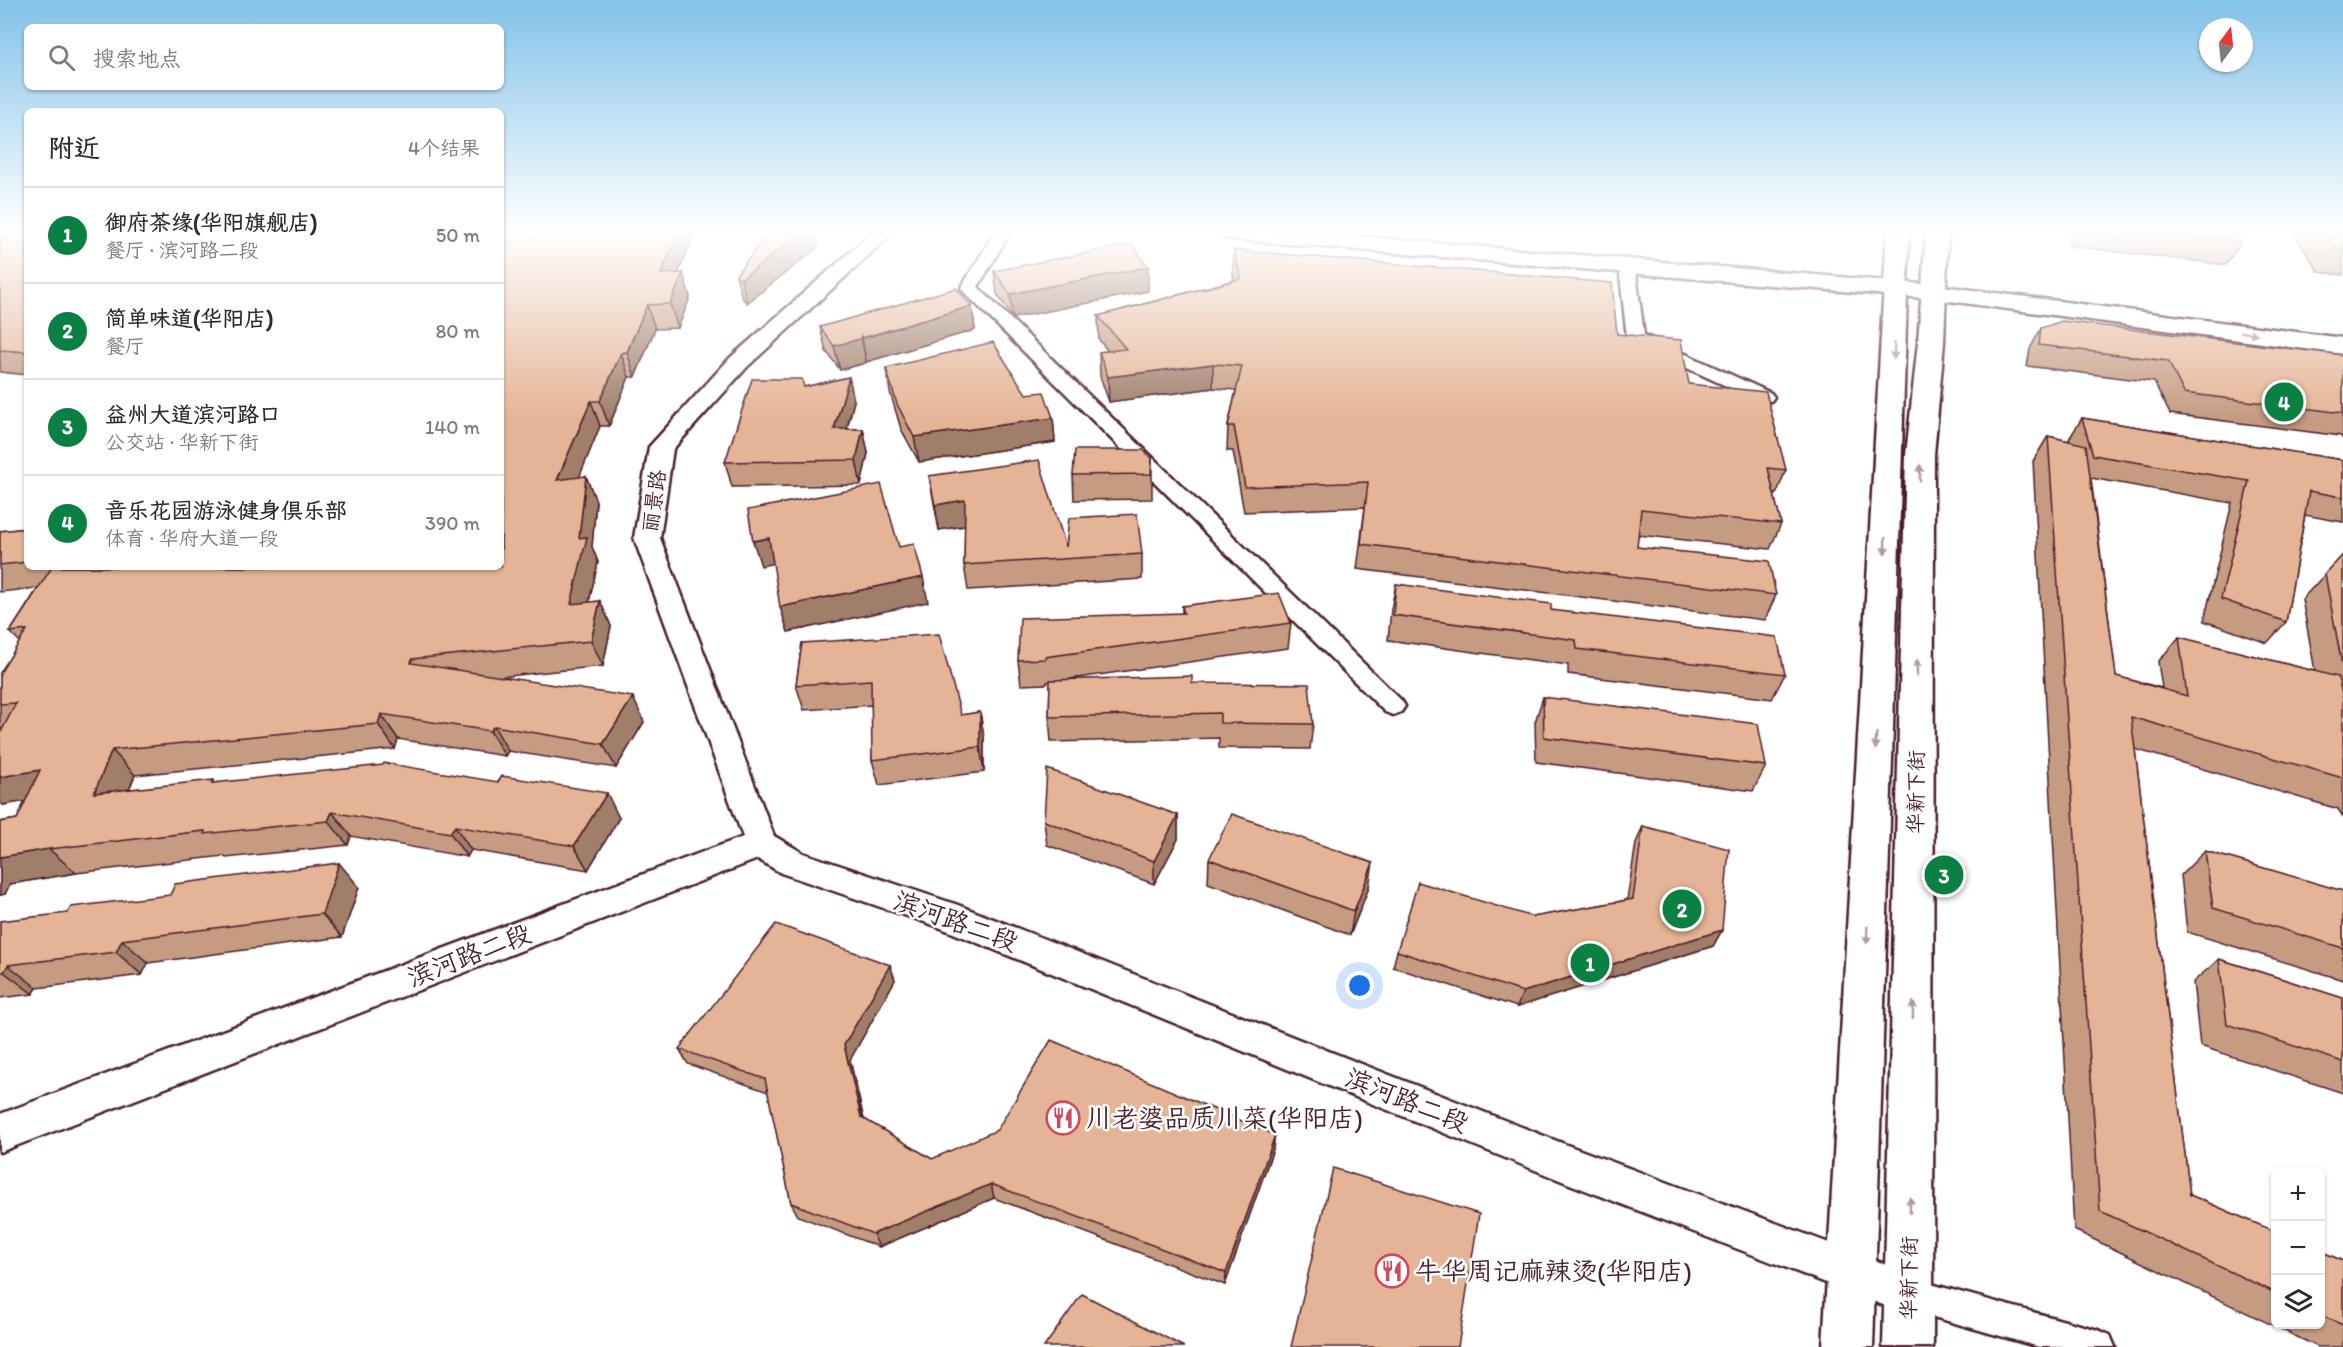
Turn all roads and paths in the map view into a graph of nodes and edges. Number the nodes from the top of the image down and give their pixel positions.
1 (814, 295) edge
2 (976, 295) edge
3 (1631, 295) edge
4 (1895, 295) edge
5 (1934, 295) edge
6 (2012, 295) edge
7 (2053, 295) edge
8 (2343, 324) edge
9 (2343, 346) edge
10 (1765, 397) edge
11 (1393, 706) dead end
12 (761, 844) junction
13 (0, 1133) edge
14 (1852, 1274) junction
15 (1909, 1294) junction
16 (1848, 1347) edge
17 (1908, 1347) edge
18 (2098, 1347) edge

1 - 12 street, 丽景路
2 - 11 street
3 - 10 street
4 -> 14 main road
15 -> 5 main road, 华新下街
6 -> 9 main road
7 - 8 main road
12 - 13 street, 滨河路二段
12 - 14 street, 滨河路二段
14 - 15 street, 滨河路二段
14 - 16 main road
15 - 17 main road, 华新下街
15 - 18 street

